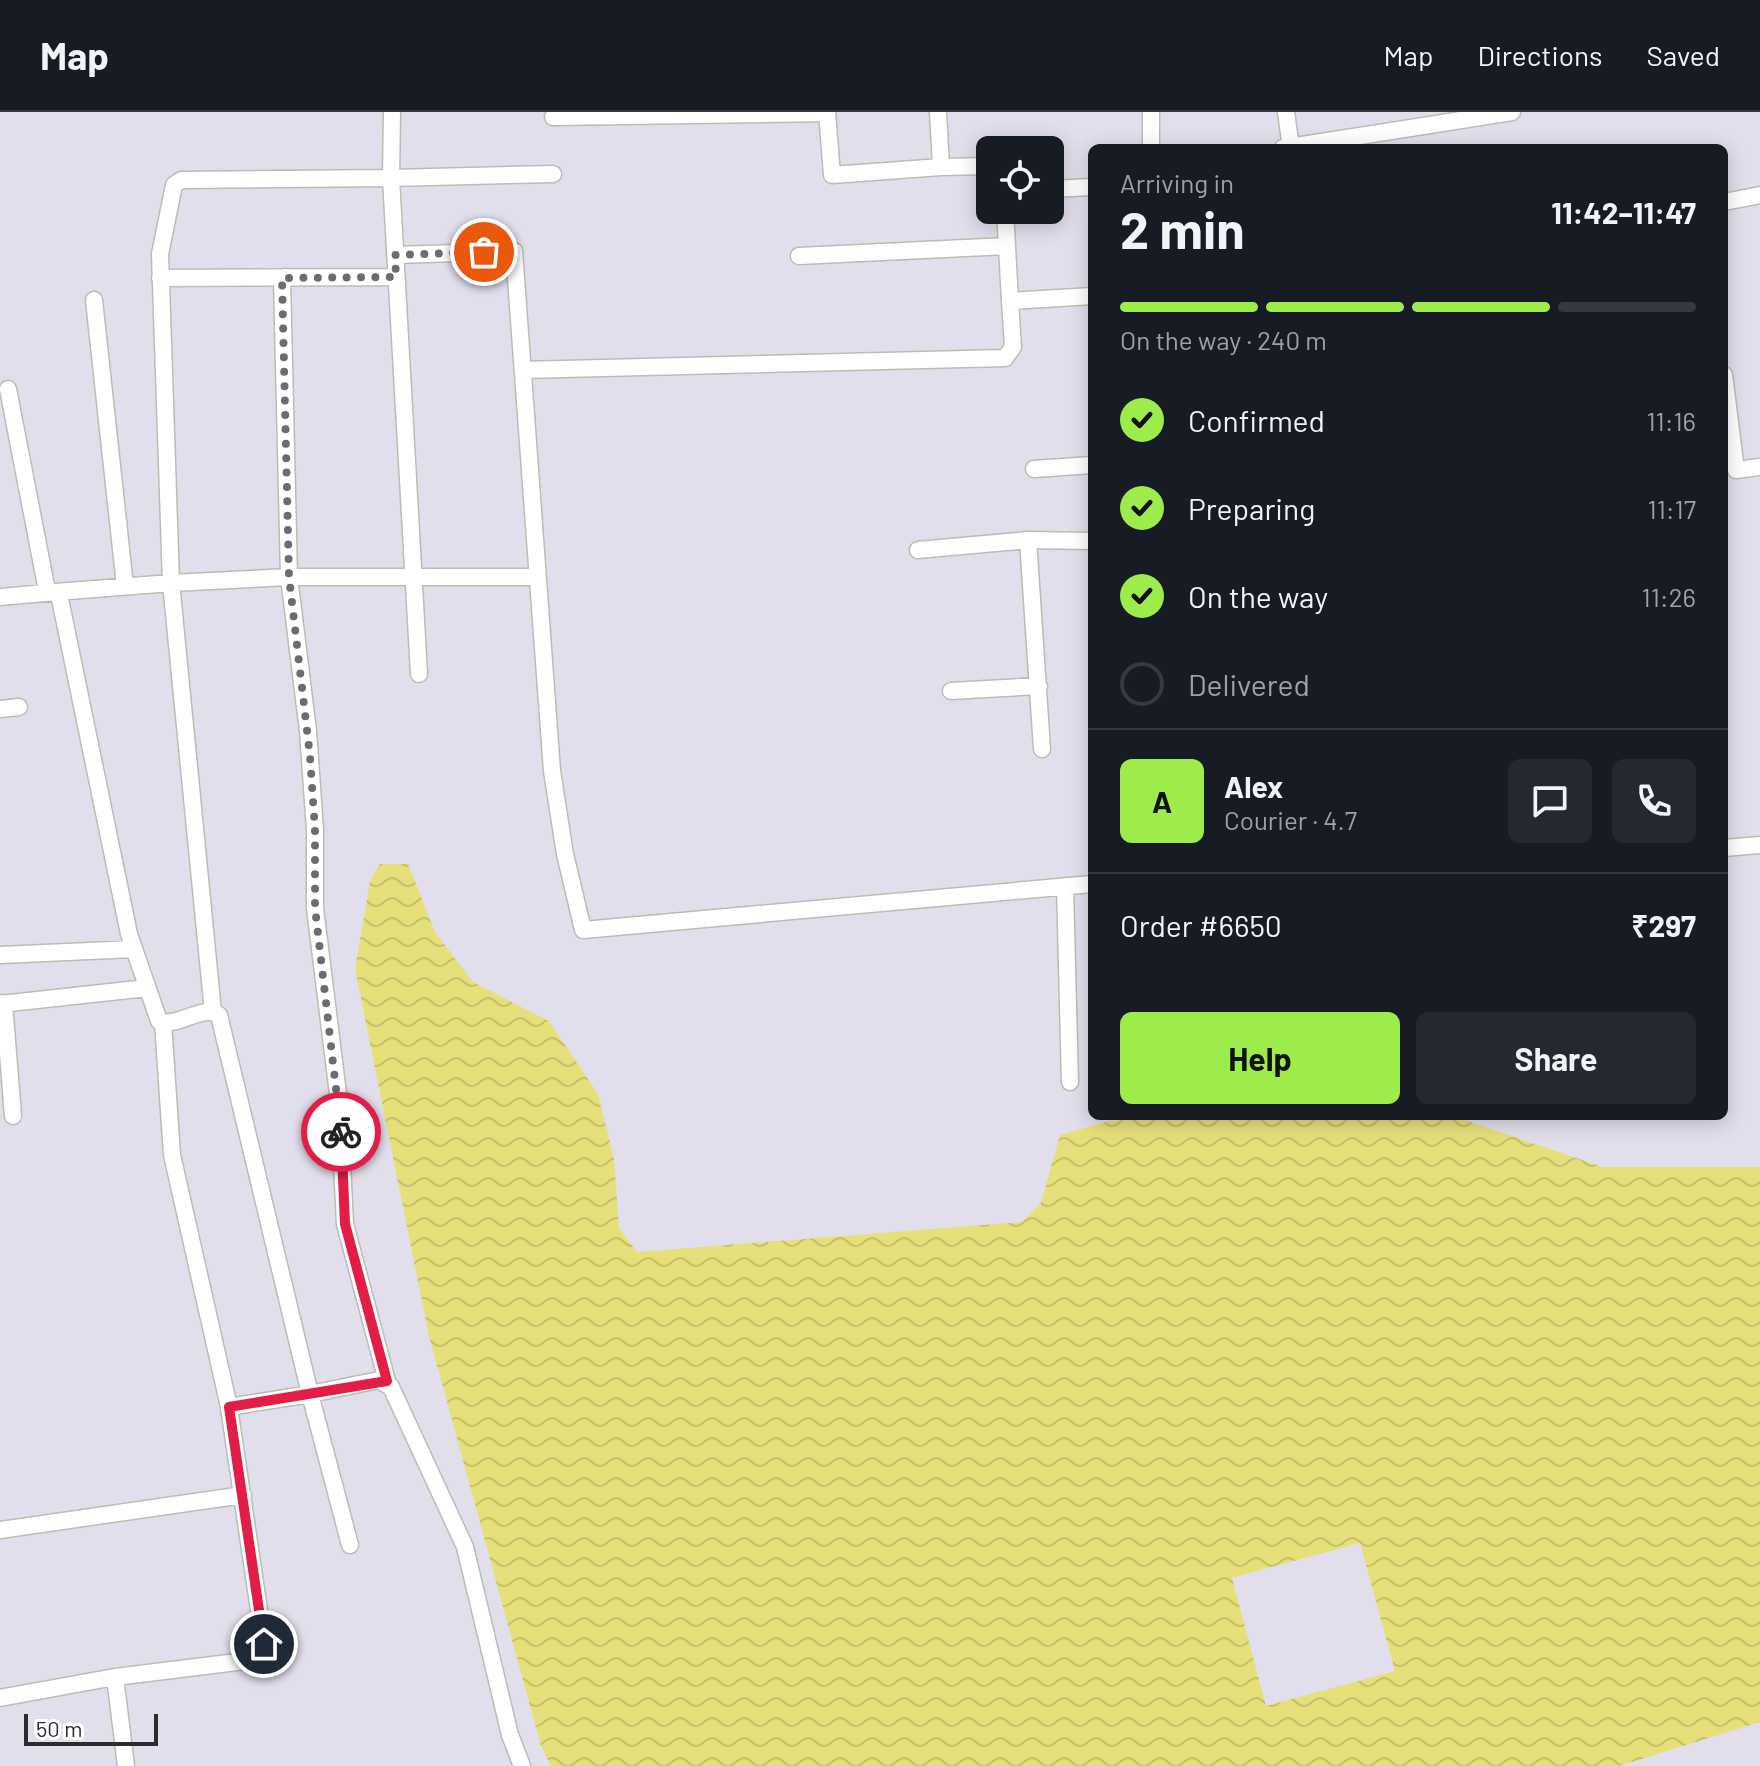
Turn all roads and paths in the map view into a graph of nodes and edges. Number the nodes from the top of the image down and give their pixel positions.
1 (392, 112) edge
2 (827, 112) edge
3 (938, 112) edge
4 (1151, 112) edge
5 (1286, 112) edge
6 (1397, 112) edge
7 (1510, 112) edge
8 (553, 117) dead end
9 (1401, 130) junction
10 (1151, 144) edge
11 (1290, 144) edge
12 (1315, 144) edge
13 (976, 166) edge
14 (941, 167) junction
15 (553, 174) dead end
16 (391, 178) junction
17 (1088, 187) edge
18 (1064, 188) edge
19 (1760, 195) edge
20 (1728, 201) edge
21 (1006, 224) edge
22 (1007, 246) junction
23 (395, 255) junction
24 (799, 256) dead end
25 (284, 277) junction
26 (396, 277) junction
27 (160, 278) junction
28 (1088, 296) edge
29 (94, 300) dead end
30 (1010, 301) junction
31 (523, 370) junction
32 (8, 389) dead end
33 (1728, 407) edge
34 (1088, 465) edge
35 (1760, 467) edge
36 (1034, 469) dead end
37 (1028, 540) junction
38 (1088, 541) edge
39 (918, 550) dead end
40 (413, 576) junction
41 (289, 577) junction
42 (537, 577) junction
43 (171, 583) junction
44 (125, 586) junction
45 (51, 592) junction
46 (0, 597) edge
47 (419, 674) dead end
48 (1039, 686) junction
49 (951, 691) dead end
50 (19, 707) dead end
51 (0, 709) edge
52 (1042, 749) dead end
53 (1760, 845) edge
54 (1728, 848) edge
55 (1088, 884) edge
56 (1065, 886) junction
57 (134, 949) junction
58 (0, 955) edge
59 (147, 988) junction
60 (2, 1004) edge
61 (213, 1012) junction
62 (163, 1023) junction
63 (5, 1081) edge
64 (1070, 1082) dead end
65 (13, 1116) dead end
66 (387, 1381) junction
67 (310, 1394) junction
68 (229, 1407) junction
69 (243, 1495) junction
70 (0, 1530) edge
71 (350, 1545) dead end
72 (115, 1677) junction
73 (0, 1698) edge
74 (126, 1766) edge
75 (522, 1766) edge

1 - 16 street
2 - 8 street
2 - 14 street
3 - 14 street
4 - 10 street
5 - 11 street
6 - 9 street
7 - 9 street
9 - 12 street
13 - 14 street
15 - 16 street
16 - 23 street
16 - 27 street
17 - 18 street
19 - 20 street
21 - 22 street
22 - 24 street
22 - 30 street
23 - 26 street
23 - 31 street
25 - 26 street
25 - 27 street
25 - 41 street
26 - 40 street
27 - 43 street
28 - 30 street
29 - 44 street
30 - 31 street
31 - 42 street
32 - 45 street
33 - 35 street
34 - 36 street
37 - 38 street
37 - 39 street
37 - 48 street
40 - 41 street
40 - 42 street
40 - 47 street
41 - 43 street
41 - 66 street
42 - 56 street
43 - 44 street
43 - 61 street
44 - 45 street
45 - 46 street
45 - 57 street
48 - 49 street
48 - 52 street
50 - 51 street
53 - 54 street
55 - 56 street
56 - 64 street
57 - 58 street
57 - 59 street
59 - 60 street
59 - 62 street
60 - 63 street
61 - 62 street
61 - 67 street
62 - 68 street
63 - 65 street
66 - 67 street
66 - 75 street
67 - 68 street
67 - 71 street
68 - 69 street
69 - 70 street
69 - 72 street
72 - 73 street
72 - 74 street

